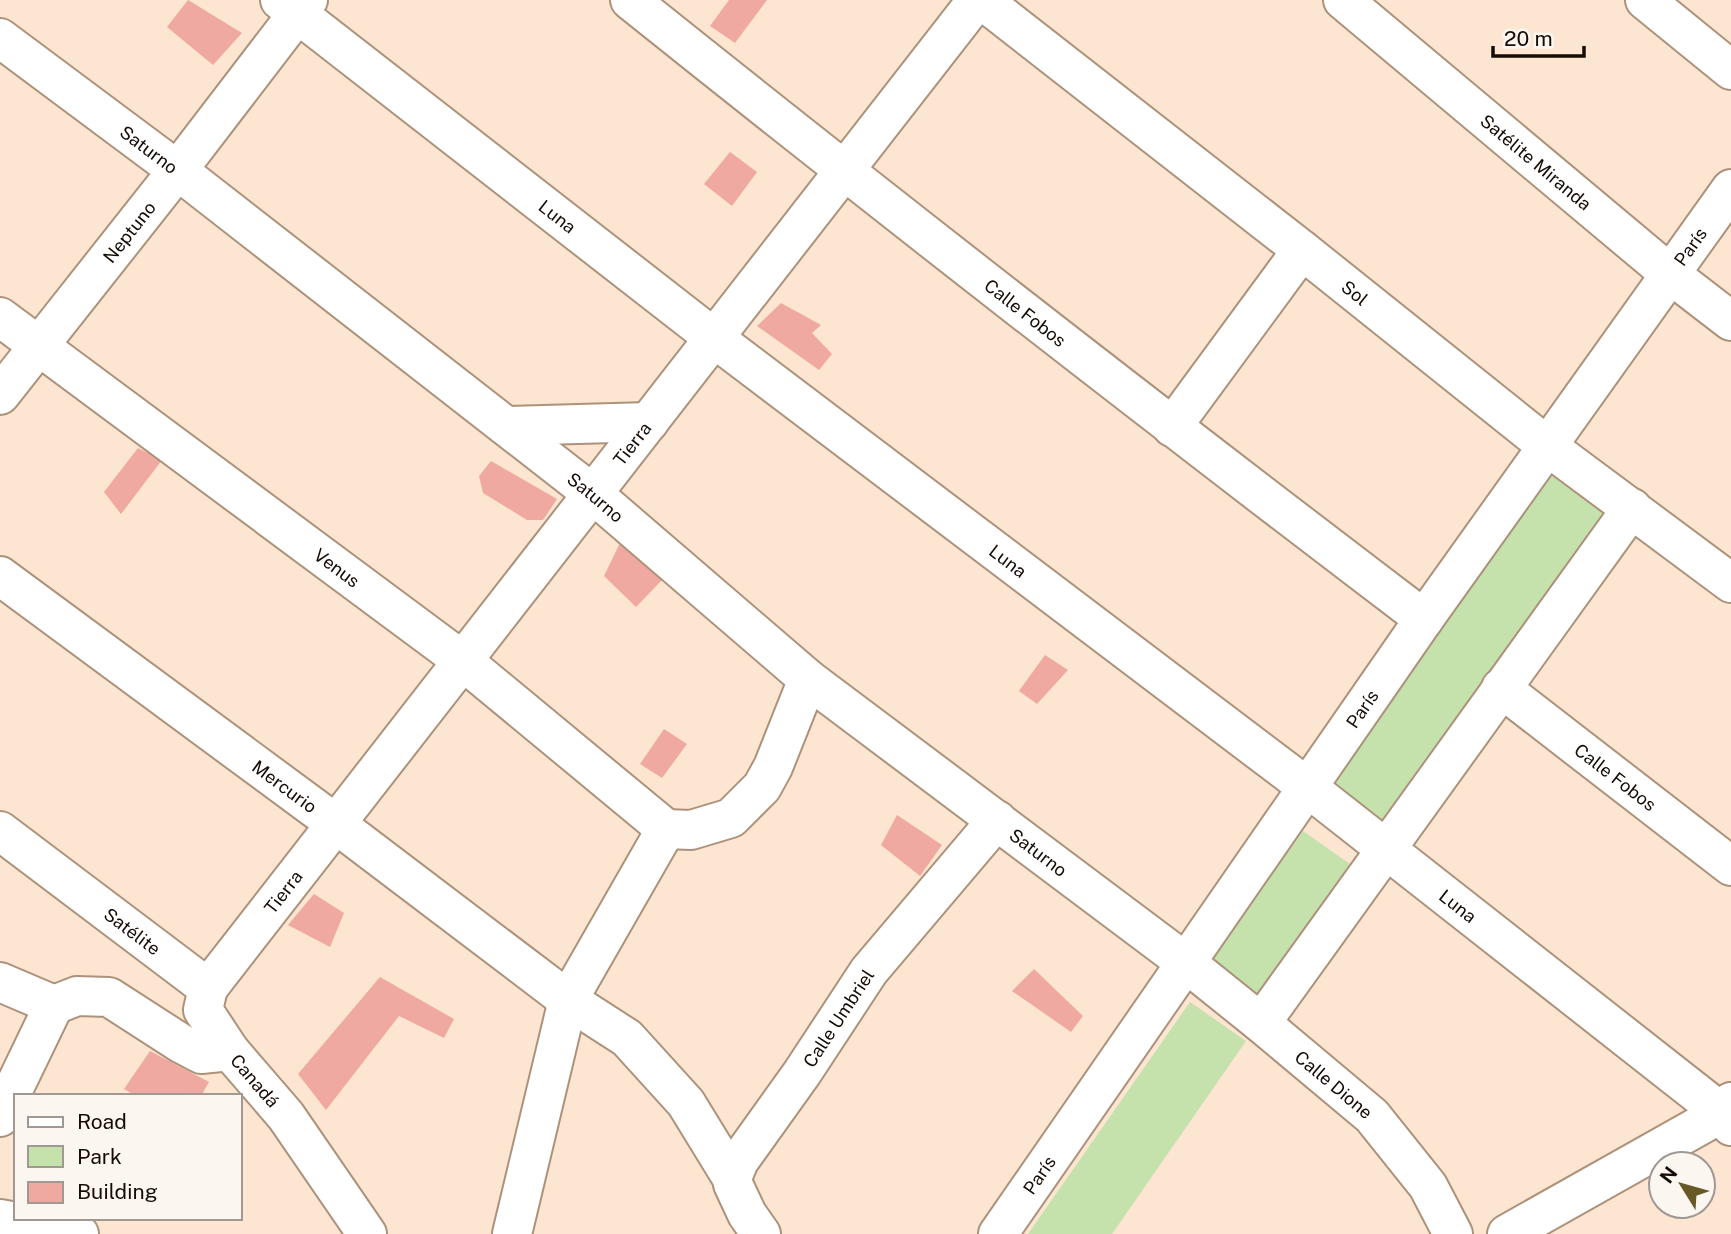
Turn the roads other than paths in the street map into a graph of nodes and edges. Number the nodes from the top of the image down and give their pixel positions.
1 (630, 0) edge
2 (979, 0) edge
3 (1343, 0) edge
4 (1645, 0) edge
5 (295, 4) edge
6 (0, 38) edge
7 (1731, 70) edge
8 (177, 171) junction
9 (844, 171) junction
10 (1731, 189) edge
11 (1301, 250) junction
12 (1670, 274) junction
13 (0, 317) edge
14 (1731, 321) edge
15 (714, 338) junction
16 (38, 346) junction
17 (0, 395) edge
18 (649, 422) junction
19 (506, 426) junction
20 (1172, 428) junction
21 (1547, 446) junction
22 (593, 494) junction
23 (1632, 508) junction
24 (0, 576) edge
25 (1731, 583) edge
26 (1424, 619) junction
27 (463, 661) junction
28 (808, 679) junction
29 (1501, 688) junction
30 (1307, 788) junction
31 (997, 820) junction
32 (336, 824) junction
33 (666, 829) junction
34 (0, 831) edge
35 (1386, 851) junction
36 (1731, 866) edge
37 (1185, 962) junction
38 (0, 982) edge
39 (208, 988) junction
40 (568, 1000) junction
41 (54, 1005) junction
42 (1261, 1023) junction
43 (230, 1051) junction
44 (1728, 1114) edge
45 (0, 1117) edge
46 (732, 1178) junction
47 (0, 1219) edge
48 (79, 1234) edge
49 (368, 1234) edge
50 (512, 1234) edge
51 (761, 1234) edge
52 (998, 1234) edge
53 (1453, 1234) edge
54 (1507, 1234) edge

1 - 9 street, Calle Fobos
2 - 9 street, Tierra
2 - 11 street, Sol
3 - 12 street, Satélite Miranda
4 - 7 street
5 - 8 street, Neptuno
5 - 15 street, Luna
6 - 8 street, Saturno
8 - 16 street, Neptuno
8 - 19 street, Saturno
9 - 15 street, Tierra
9 - 20 street, Calle Fobos
10 - 12 street, París
11 - 20 street
11 - 21 street, Sol
12 - 14 street, Satélite Miranda
12 - 21 street, París
13 - 16 street, Venus
15 - 18 street, Tierra
15 - 30 street, Luna
16 - 17 street, Neptuno
16 - 27 street, Venus
18 - 19 street
18 - 22 street, Tierra
19 - 22 street, Saturno
20 - 26 street, Calle Fobos
21 - 23 street, Sol
21 - 26 street, París
22 - 27 street, Tierra
22 - 28 street, Saturno
23 - 25 street, Sol
23 - 29 street
24 - 32 street, Mercurio
26 - 30 street, París
27 - 32 street, Tierra
27 - 33 street, Venus
28 - 31 street, Saturno
28 - 33 street
29 - 35 street
29 - 36 street, Calle Fobos
30 - 35 street, Luna
30 - 37 street, París
31 - 37 street, Saturno
31 - 46 street, Calle Umbriel
32 - 39 street, Tierra
32 - 40 street, Mercurio
33 - 40 street
34 - 39 street, Satélite
35 - 42 street
35 - 44 street, Luna
37 - 42 street, Calle Dione
37 - 52 street, París
38 - 41 street
39 - 43 street
40 - 46 street, Mercurio
40 - 50 street
41 - 43 street, Canadá
41 - 45 street
42 - 53 street, Calle Dione
43 - 49 street, Canadá
44 - 54 street
46 - 51 street
47 - 48 street

